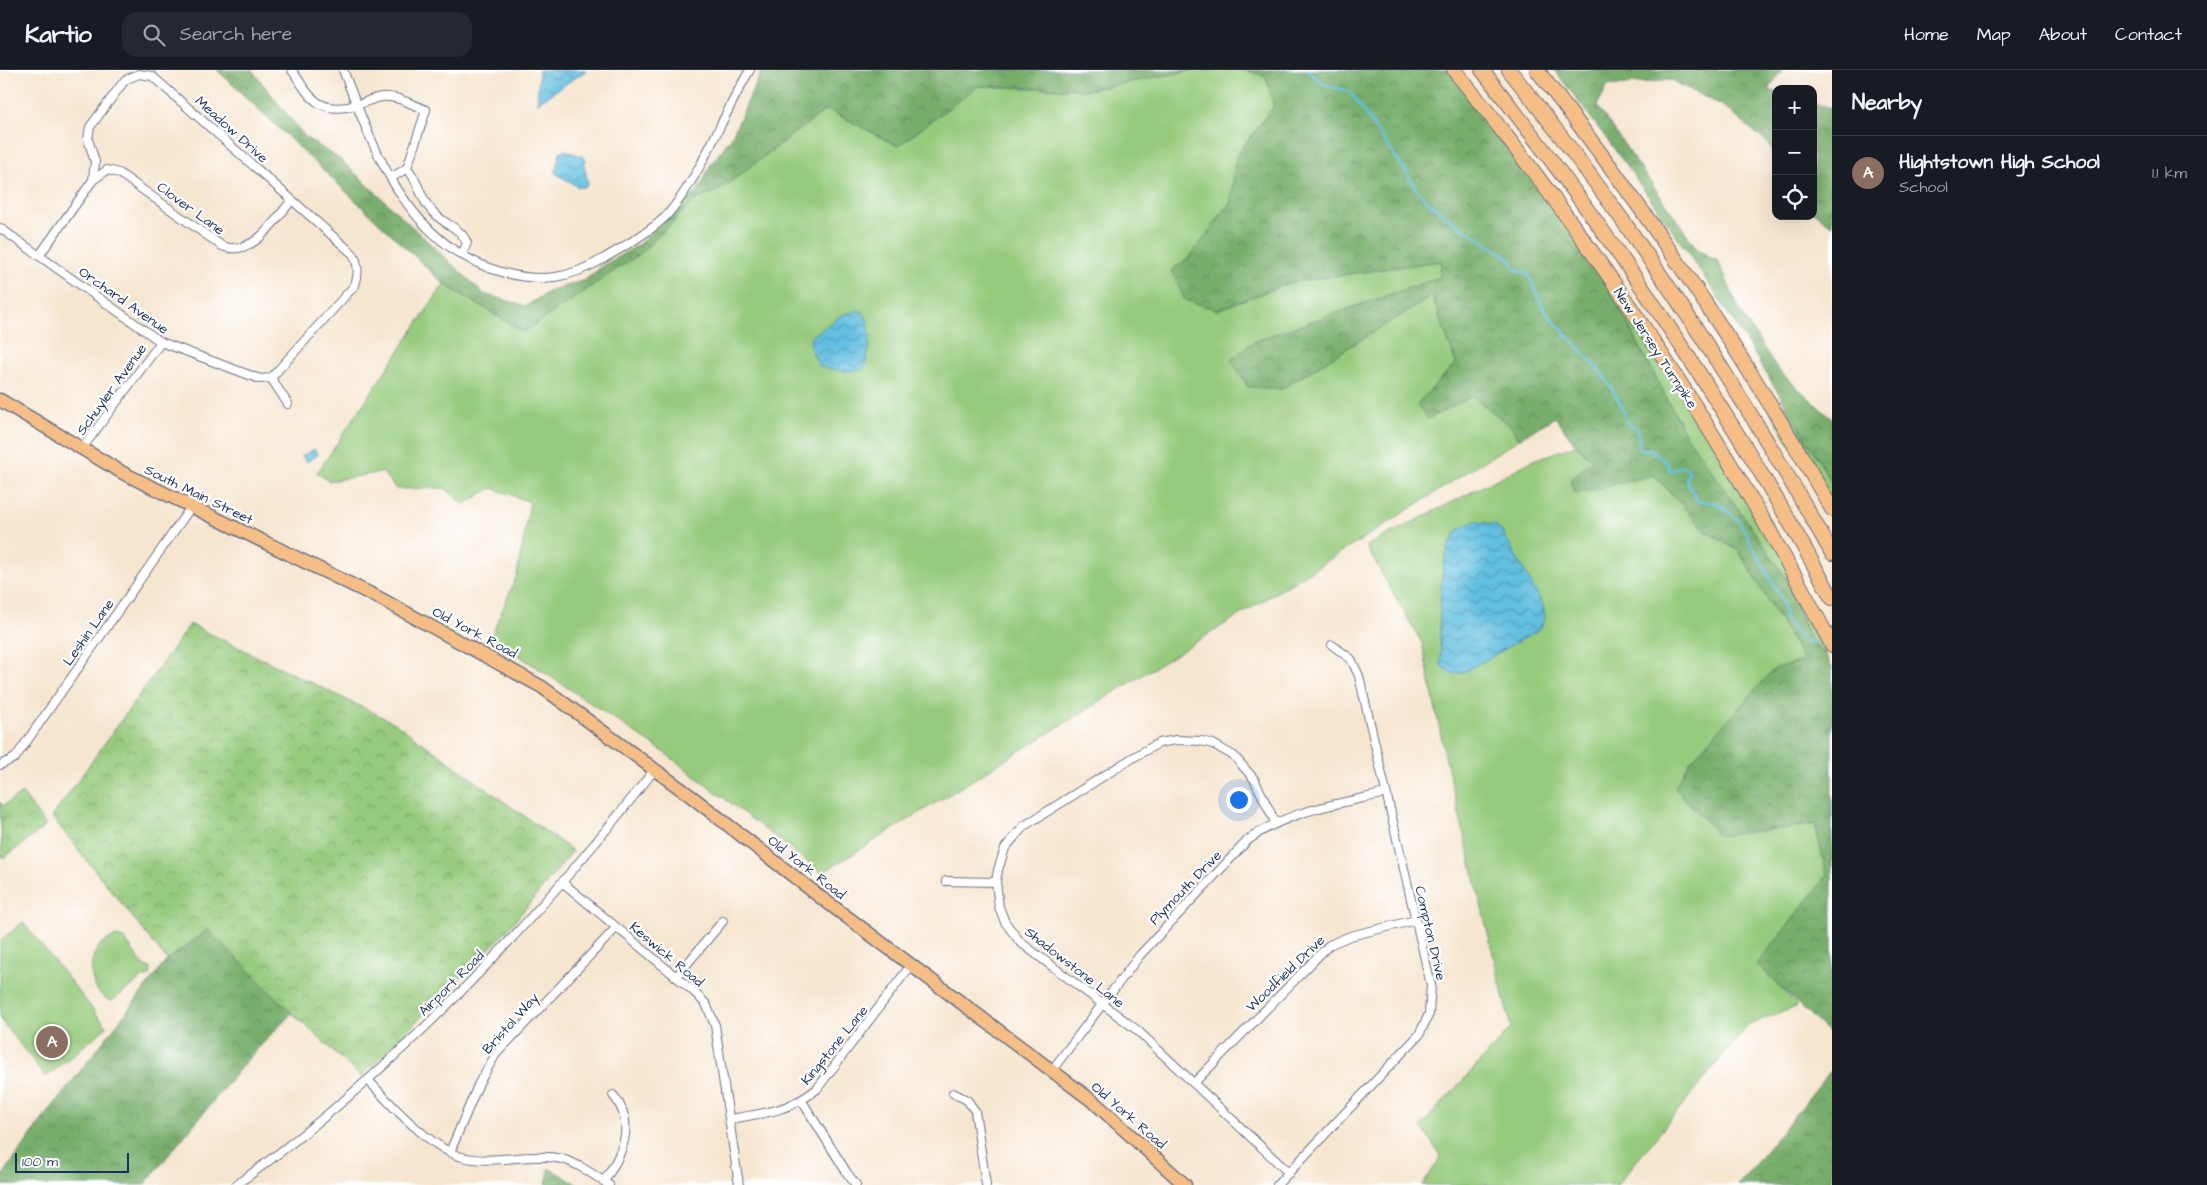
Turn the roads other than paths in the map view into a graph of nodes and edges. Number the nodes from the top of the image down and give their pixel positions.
1 (292, 70) edge
2 (343, 70) edge
3 (750, 70) edge
4 (1454, 70) edge
5 (1482, 70) edge
6 (1509, 70) edge
7 (1537, 70) edge
8 (356, 105) junction
9 (407, 168) junction
10 (391, 178) junction
11 (93, 180) junction
12 (292, 200) junction
13 (0, 228) edge
14 (462, 254) junction
15 (39, 256) junction
16 (161, 342) junction
17 (271, 378) junction
18 (0, 400) edge
19 (288, 404) dead end
20 (81, 450) junction
21 (191, 507) junction
22 (1832, 509) edge
23 (1832, 553) edge
24 (1832, 598) edge
25 (390, 604) joint
26 (1332, 645) dead end
27 (1832, 645) edge
28 (0, 765) edge
29 (655, 769) junction
30 (1386, 793) junction
31 (1275, 822) junction
32 (946, 880) dead end
33 (562, 882) junction
34 (996, 882) junction
35 (1416, 920) junction
36 (722, 921) dead end
37 (616, 928) junction
38 (911, 965) junction
39 (676, 977) junction
40 (1102, 1004) junction
41 (1052, 1070) junction
42 (368, 1080) junction
43 (1194, 1083) junction
44 (953, 1093) dead end
45 (612, 1095) dead end
46 (802, 1101) junction
47 (729, 1119) junction
48 (450, 1152) junction
49 (1289, 1173) junction
50 (606, 1183) edge
51 (236, 1185) edge
52 (739, 1185) edge
53 (856, 1185) edge
54 (986, 1185) edge
55 (1185, 1185) edge
56 (1277, 1185) edge

1 - 8 street
2 - 8 street
3 - 14 street
4 - 27 highway, New Jersey Turnpike
5 - 24 highway, New Jersey Turnpike
6 - 23 highway
7 - 22 highway
8 - 9 street
8 - 10 street
9 - 10 street
9 - 14 street
10 - 14 street
11 - 12 street, Clover Lane
11 - 12 street, Meadow Drive
11 - 15 street
12 - 17 street, Meadow Drive
13 - 15 street, Orchard Avenue
15 - 16 street, Orchard Avenue
16 - 17 street, Orchard Avenue
16 - 20 street, Schuyler Avenue
17 - 19 street
18 - 20 main road, South Main Street
20 - 21 main road, South Main Street
21 - 25 main road, South Main Street
21 - 28 street, Leshin Lane
25 - 29 main road, Old York Road
26 - 30 street, Compton Drive
29 - 33 street, Airport Road
29 - 38 main road, Old York Road
30 - 31 street, Plymouth Drive
30 - 35 street, Compton Drive
31 - 34 street, Shadowstone Lane
31 - 40 street, Plymouth Drive
32 - 34 street
33 - 37 street, Keswick Road
33 - 42 street, Airport Road
34 - 40 street, Shadowstone Lane
35 - 43 street, Woodfield Drive
35 - 49 street, Compton Drive
36 - 39 street
37 - 39 street, Keswick Road
37 - 48 street, Bristol Way
38 - 41 main road, Old York Road
38 - 46 street, Kingstone Lane
39 - 47 street, Keswick Road
40 - 41 street, Plymouth Drive
40 - 43 street, Shadowstone Lane
41 - 55 main road, Old York Road
42 - 48 street
42 - 51 street, Airport Road
43 - 49 street, Shadowstone Lane
44 - 54 street
45 - 50 street
46 - 47 street, Kingstone Lane
46 - 53 street
47 - 52 street, Keswick Road
48 - 50 street
49 - 56 street, Compton Drive

